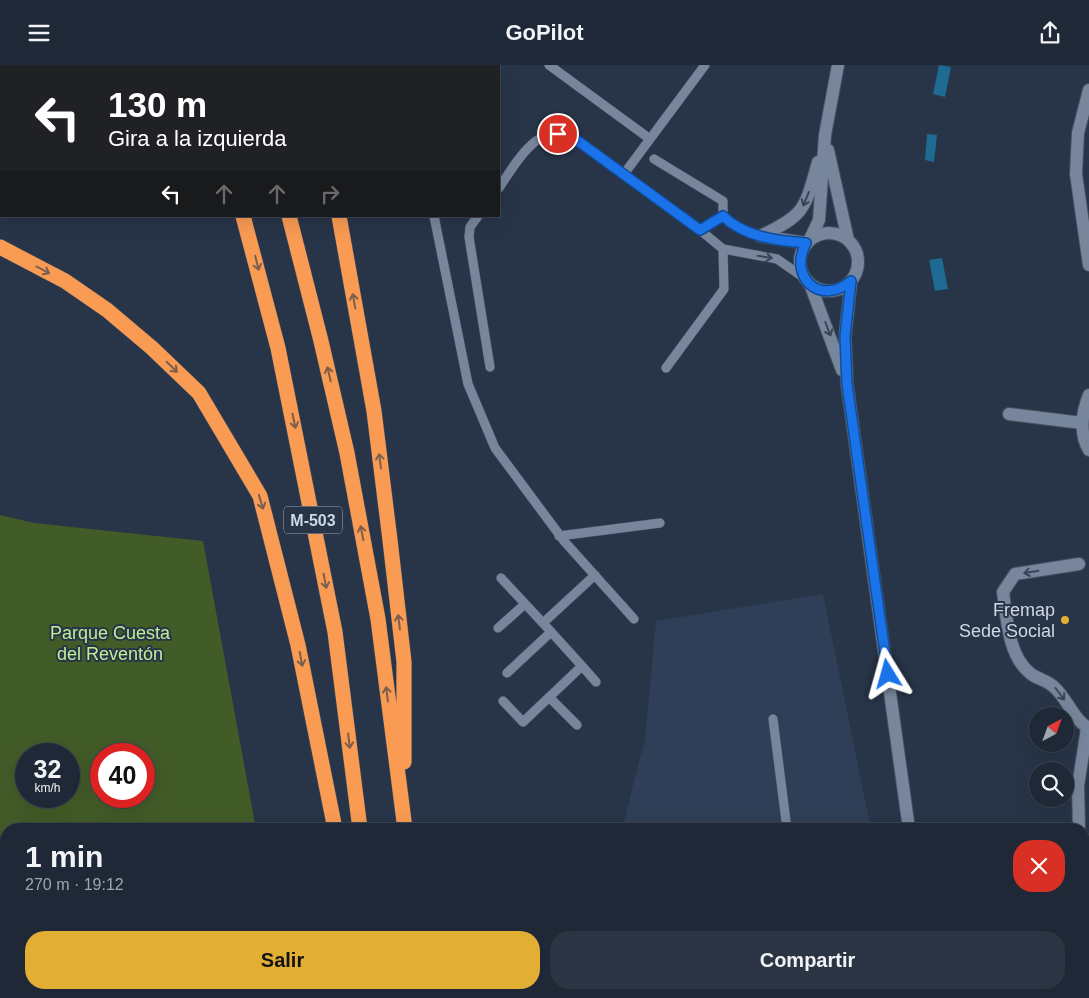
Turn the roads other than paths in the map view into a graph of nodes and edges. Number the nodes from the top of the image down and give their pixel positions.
1 (549, 65) edge
2 (705, 65) edge
3 (837, 66) edge
4 (1089, 90) edge
5 (825, 135) junction
6 (650, 139) junction
7 (654, 159) dead end
8 (624, 174) junction
9 (500, 187) edge
10 (723, 216) junction
11 (243, 217) edge
12 (289, 217) edge
13 (339, 217) edge
14 (434, 217) edge
15 (477, 217) edge
16 (700, 230) junction
17 (760, 236) junction
18 (848, 240) junction
19 (808, 241) junction
20 (0, 247) edge
21 (723, 249) junction
22 (1089, 265) edge
23 (806, 280) junction
24 (851, 281) junction
25 (490, 367) dead end
26 (666, 368) dead end
27 (847, 384) junction
28 (1089, 395) edge
29 (1009, 414) dead end
30 (1082, 423) junction
31 (1089, 450) edge
32 (660, 523) dead end
33 (559, 536) junction
34 (1079, 564) dead end
35 (595, 575) junction
36 (501, 578) dead end
37 (525, 604) junction
38 (634, 619) dead end
39 (543, 623) junction
40 (498, 628) dead end
41 (551, 632) junction
42 (582, 666) junction
43 (507, 673) dead end
44 (596, 682) dead end
45 (549, 697) junction
46 (503, 701) dead end
47 (773, 719) dead end
48 (577, 725) dead end
49 (1088, 728) edge
50 (334, 823) edge
51 (359, 823) edge
52 (404, 823) edge
53 (405, 823) edge
54 (786, 823) edge
55 (909, 823) edge
56 (1079, 823) edge

1 - 6 lane
2 - 6 lane
3 - 5 street
4 - 22 street
5 -> 17 street
5 - 18 street
5 - 19 street
6 - 8 lane
7 - 10 lane
8 - 9 lane
8 - 16 lane
10 - 16 lane
10 - 17 lane
11 -> 51 highway, M-503
52 -> 12 highway, M-503
53 -> 13 highway, M-503
14 - 33 lane
15 - 25 lane
16 - 21 lane
17 - 19 street
18 - 19 street
18 - 24 street
19 - 23 street
20 -> 50 highway
21 -> 23 lane
21 - 26 lane
23 - 24 street
23 -> 27 street
24 - 27 street
27 - 55 street
28 - 30 street
29 - 30 street
30 - 31 street
32 - 33 lane
33 - 35 lane
34 -> 49 street
35 - 38 lane
35 - 39 lane
36 - 37 lane
37 - 39 lane
37 - 40 lane
39 - 41 lane
41 - 42 lane
41 - 43 lane
42 - 44 lane
42 - 45 lane
45 - 46 lane
45 - 48 lane
47 - 54 lane
49 - 56 street

